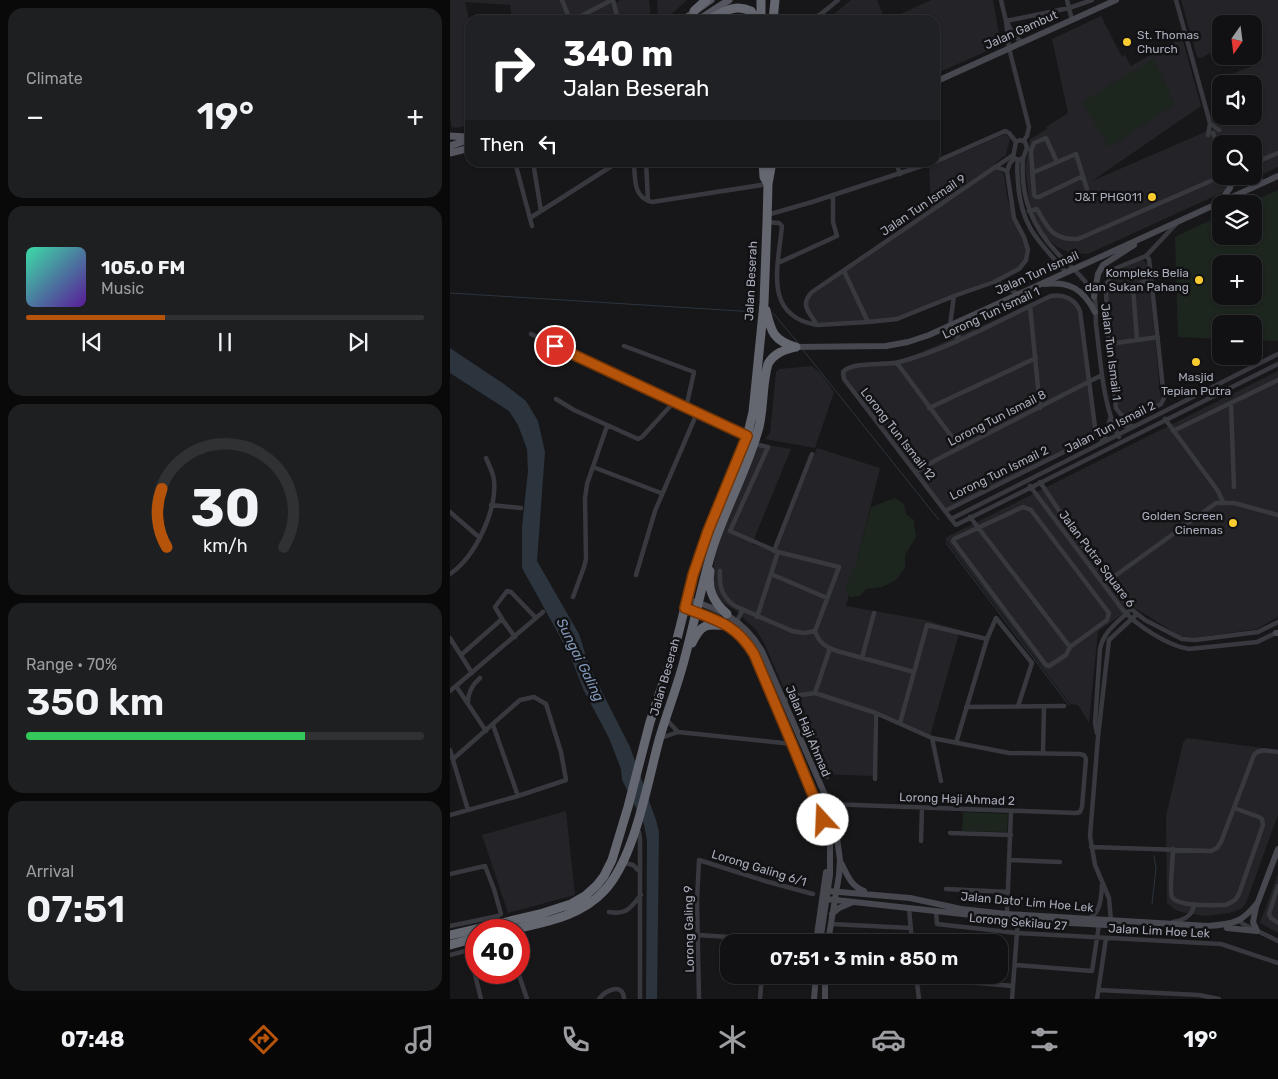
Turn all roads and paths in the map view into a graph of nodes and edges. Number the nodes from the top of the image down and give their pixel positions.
1 (562, 0) edge
2 (613, 0) edge
3 (706, 0) edge
4 (711, 0) edge
5 (729, 0) edge
6 (761, 0) edge
7 (773, 0) edge
8 (838, 0) edge
9 (1001, 0) edge
10 (1067, 0) edge
11 (1092, 0) edge
12 (1116, 0) edge
13 (1176, 0) edge
14 (1069, 8) junction
15 (570, 15) edge
16 (582, 15) edge
17 (617, 15) edge
18 (697, 15) edge
19 (697, 15) edge
20 (698, 15) edge
21 (717, 15) edge
22 (753, 15) edge
23 (761, 15) edge
24 (773, 15) edge
25 (819, 15) edge
26 (1006, 20) junction
27 (1072, 20) junction
28 (1022, 42) junction
29 (1009, 48) junction
30 (940, 80) edge
31 (1210, 123) junction
32 (1219, 130) dead end
33 (450, 136) edge
34 (1212, 137) edge
35 (465, 138) edge
36 (465, 140) edge
37 (1024, 140) junction
38 (1016, 142) junction
39 (450, 146) edge
40 (465, 150) edge
41 (1029, 150) junction
42 (1278, 153) edge
43 (450, 154) edge
44 (1015, 158) junction
45 (1023, 158) junction
46 (940, 160) edge
47 (1262, 160) edge
48 (1057, 162) junction
49 (516, 167) edge
50 (534, 167) edge
51 (610, 167) edge
52 (634, 167) edge
53 (646, 167) edge
54 (767, 167) edge
55 (898, 167) edge
56 (920, 167) edge
57 (996, 167) junction
58 (1006, 171) junction
59 (1032, 173) junction
60 (900, 174) junction
61 (1083, 176) junction
62 (1278, 176) edge
63 (1212, 180) edge
64 (1269, 180) junction
65 (1262, 181) edge
66 (768, 184) junction
67 (1087, 189) dead end
68 (1019, 194) junction
69 (1236, 195) edge
70 (833, 196) junction
71 (1010, 196) junction
72 (648, 201) junction
73 (1212, 206) edge
74 (541, 211) junction
75 (1029, 211) junction
76 (530, 218) junction
77 (767, 218) junction
78 (1180, 221) junction
79 (532, 226) dead end
80 (1138, 240) junction
81 (779, 255) junction
82 (1146, 256) junction
83 (765, 260) junction
84 (778, 263) junction
85 (1074, 269) junction
86 (844, 271) junction
87 (1066, 272) junction
88 (1151, 277) junction
89 (994, 282) junction
90 (1038, 285) junction
91 (1018, 294) junction
92 (954, 296) junction
93 (1094, 297) junction
94 (764, 303) junction
95 (1030, 306) junction
96 (1095, 312) junction
97 (965, 318) junction
98 (868, 322) junction
99 (817, 325) junction
100 (950, 325) junction
101 (939, 330) junction
102 (531, 334) dead end
103 (1158, 337) junction
104 (959, 339) junction
105 (1137, 340) junction
106 (1109, 344) junction
107 (624, 346) dead end
108 (797, 347) junction
109 (1276, 355) edge
110 (1036, 358) junction
111 (897, 363) junction
112 (1278, 364) edge
113 (1102, 375) junction
114 (844, 379) joint
115 (1278, 380) edge
116 (1089, 383) junction
117 (556, 399) dead end
118 (674, 402) junction
119 (1231, 403) junction
120 (1158, 406) junction
121 (686, 408) junction
122 (929, 408) junction
123 (1040, 408) junction
124 (697, 413) junction
125 (1161, 413) junction
126 (1110, 417) junction
127 (1165, 419) junction
128 (608, 426) junction
129 (1135, 426) junction
130 (1174, 431) junction
131 (1118, 435) junction
132 (750, 440) junction
133 (1123, 441) junction
134 (1100, 444) junction
135 (960, 448) junction
136 (812, 454) dead end
137 (486, 458) dead end
138 (593, 467) junction
139 (915, 472) junction
140 (1027, 480) junction
141 (1040, 482) junction
142 (1031, 487) junction
143 (1234, 487) dead end
144 (661, 494) junction
145 (1223, 502) junction
146 (491, 505) junction
147 (521, 508) dead end
148 (945, 511) junction
149 (450, 512) edge
150 (1278, 516) edge
151 (970, 517) junction
152 (951, 519) junction
153 (956, 524) joint
154 (978, 528) junction
155 (480, 538) junction
156 (714, 546) junction
157 (776, 552) junction
158 (1078, 552) junction
159 (1069, 559) junction
160 (720, 571) dead end
161 (450, 574) edge
162 (771, 574) junction
163 (636, 575) dead end
164 (1109, 580) junction
165 (1103, 585) junction
166 (573, 597) dead end
167 (827, 598) junction
168 (698, 602) junction
169 (686, 603) junction
170 (1132, 609) junction
171 (742, 610) junction
172 (542, 612) dead end
173 (696, 612) junction
174 (874, 613) dead end
175 (726, 614) junction
176 (1126, 614) junction
177 (1138, 614) junction
178 (757, 617) junction
179 (536, 618) junction
180 (502, 619) junction
181 (1132, 620) junction
182 (1278, 622) edge
183 (733, 623) junction
184 (1100, 625) junction
185 (815, 631) junction
186 (1277, 632) edge
187 (1106, 633) junction
188 (514, 637) junction
189 (450, 638) edge
190 (987, 639) junction
191 (1182, 639) junction
192 (1190, 640) junction
193 (1070, 647) junction
194 (830, 648) junction
195 (1179, 648) junction
196 (1189, 649) junction
197 (461, 655) junction
198 (686, 656) junction
199 (862, 658) junction
200 (914, 672) junction
201 (472, 673) junction
202 (480, 678) dead end
203 (456, 686) junction
204 (450, 691) edge
205 (815, 693) junction
206 (794, 696) junction
207 (783, 701) junction
208 (468, 703) junction
209 (1018, 706) junction
210 (1064, 706) dead end
211 (966, 707) junction
212 (1044, 707) junction
213 (876, 713) junction
214 (666, 720) junction
215 (900, 723) junction
216 (493, 725) junction
217 (486, 731) junction
218 (678, 732) junction
219 (1098, 737) junction
220 (659, 738) junction
221 (932, 738) junction
222 (956, 743) junction
223 (792, 744) junction
224 (450, 750) edge
225 (1278, 752) edge
226 (1043, 753) junction
227 (453, 758) junction
228 (1085, 766) junction
229 (1095, 767) junction
230 (827, 777) dead end
231 (875, 779) dead end
232 (941, 781) dead end
233 (518, 796) junction
234 (829, 804) junction
235 (922, 808) junction
236 (1234, 808) junction
237 (468, 810) junction
238 (1011, 811) junction
239 (450, 816) edge
240 (635, 830) junction
241 (950, 833) dead end
242 (1010, 835) junction
243 (921, 841) dead end
244 (830, 845) junction
245 (1091, 847) junction
246 (1174, 849) junction
247 (1278, 850) edge
248 (699, 860) joint
249 (840, 860) junction
250 (1010, 860) junction
251 (622, 862) junction
252 (1060, 862) dead end
253 (640, 872) junction
254 (450, 874) edge
255 (1102, 884) junction
256 (1278, 886) edge
257 (946, 889) dead end
258 (828, 890) junction
259 (836, 891) junction
260 (1008, 892) junction
261 (813, 894) dead end
262 (874, 894) junction
263 (641, 895) junction
264 (827, 899) junction
265 (835, 900) junction
266 (854, 902) junction
267 (1194, 904) junction
268 (1257, 905) junction
269 (909, 908) junction
270 (936, 911) junction
271 (609, 912) dead end
272 (832, 914) junction
273 (1007, 914) junction
274 (1018, 918) junction
275 (1086, 919) junction
276 (1111, 921) junction
277 (1242, 922) junction
278 (1142, 923) junction
279 (1278, 923) edge
280 (831, 924) junction
281 (530, 925) edge
282 (1099, 925) junction
283 (1224, 925) junction
284 (450, 926) edge
285 (910, 928) junction
286 (1232, 928) junction
287 (1257, 931) junction
288 (1017, 933) junction
289 (817, 934) edge
290 (821, 934) edge
291 (829, 934) edge
292 (911, 934) edge
293 (450, 935) edge
294 (698, 935) junction
295 (720, 936) edge
296 (1097, 938) junction
297 (1106, 938) junction
298 (465, 941) edge
299 (1278, 941) edge
300 (450, 945) edge
301 (465, 951) edge
302 (450, 955) edge
303 (1278, 963) edge
304 (1014, 965) junction
305 (477, 984) edge
306 (522, 984) edge
307 (761, 984) edge
308 (815, 984) edge
309 (825, 984) edge
310 (917, 984) edge
311 (990, 984) edge
312 (1013, 986) junction
313 (1099, 990) junction
314 (1155, 993) junction
315 (1198, 997) edge
316 (480, 999) edge
317 (528, 999) edge
318 (599, 999) edge
319 (624, 999) edge
320 (640, 999) edge
321 (699, 999) edge
322 (760, 999) edge
323 (808, 999) edge
324 (814, 999) edge
325 (825, 999) edge
326 (919, 999) edge
327 (1012, 999) edge
328 (1097, 999) edge
329 (1154, 999) edge
330 (1219, 999) edge

1 - 15 street
2 - 16 street
2 - 17 street
3 - 18 highway
4 - 19 main road
5 - 20 main road
6 - 23 highway
7 - 24 highway
8 - 25 street
9 - 26 street
10 - 14 street
11 - 14 street
12 - 27 street, Jalan Gambut
13 - 31 street
14 - 26 street
14 - 27 street
21 - 22 highway
26 - 28 street
26 - 29 street
27 - 28 street, Jalan Gambut
28 - 29 street, Jalan Gambut
29 - 30 street, Jalan Gambut
29 - 37 street
31 - 32 street
31 - 34 street
33 - 35 main road
36 - 39 main road
37 - 38 street
37 - 41 street
38 - 44 street
38 - 46 street
40 - 43 main road
41 - 45 street
41 - 48 street
41 - 59 street
42 - 47 street
44 - 45 street, Jalan Tun Ismail 9
44 - 57 street, Jalan Tun Ismail 9
44 - 58 street
44 - 68 street
45 - 75 street, Jalan Tun Ismail 1
48 - 59 street
48 - 61 street
49 - 76 street
50 - 74 street
51 - 74 street
52 - 72 street
53 - 72 street
54 - 66 highway, Jalan Beserah
55 - 60 street
56 - 60 street
57 - 58 street
57 - 86 street, Jalan Tun Ismail 9
58 - 71 street
59 - 61 street
60 - 70 street
61 - 67 street
62 - 64 street, Jalan Tun Ismail
63 - 75 street
64 - 65 street
64 - 69 street, Jalan Tun Ismail
66 - 72 street
66 - 77 highway, Jalan Beserah
68 - 71 street
68 - 87 street
70 - 77 street
70 - 84 street
71 - 89 street
73 - 78 street, Jalan Tun Ismail
74 - 76 street
75 - 85 street, Jalan Tun Ismail 1
76 - 79 street
77 - 81 street
77 - 83 highway, Jalan Beserah
78 - 80 street, Jalan Tun Ismail
78 - 82 street
80 - 85 street, Jalan Tun Ismail
80 - 93 street
81 - 83 street
81 - 84 street
82 - 88 street
82 - 106 street
83 - 94 highway, Jalan Beserah
84 - 99 street
85 - 87 street, Jalan Tun Ismail
85 - 93 street, Jalan Tun Ismail 1
86 - 98 street
86 - 99 street, Jalan Tun Ismail 9
87 - 90 street, Jalan Tun Ismail
88 - 103 street
88 - 105 street
89 - 91 street
89 - 92 street
90 - 91 street, Jalan Tun Ismail
90 - 96 street
91 - 97 street, Jalan Tun Ismail
92 - 98 street
92 - 100 street
93 - 96 street, Jalan Tun Ismail 1
94 - 108 highway
94 - 132 highway, Jalan Beserah
95 - 104 street, Lorong Tun Ismail 1
95 - 110 street
95 - 116 street, Lorong Tun Ismail 1
96 - 113 street, Jalan Tun Ismail 1
97 - 100 street, Jalan Tun Ismail
97 - 104 street
98 - 99 street
100 - 101 street, Jalan Tun Ismail
101 - 104 street
101 - 108 street, Jalan Tun Ismail
102 - 118 street
103 - 105 street
103 - 120 street
104 - 111 street, Lorong Tun Ismail 1
105 - 106 street
106 - 120 street
107 - 121 street
108 - 132 highway, Jalan Beserah
109 - 112 street
109 - 125 street, Jalan Tun Ismail 2
110 - 122 street
110 - 123 street
111 - 114 street, Lorong Tun Ismail 1
111 - 122 street
112 - 127 street, Jalan Tun Ismail 2
113 - 116 street, Lorong Tun Ismail 8
113 - 126 street, Jalan Tun Ismail 1
114 - 139 street, Lorong Tun Ismail 12
115 - 119 street
116 - 123 street, Lorong Tun Ismail 8
116 - 148 street, Lorong Tun Ismail 2
117 - 128 street
118 - 121 street
118 - 128 street
119 - 130 street
119 - 143 street
120 - 125 street
121 - 124 street
122 - 135 street
123 - 135 street, Lorong Tun Ismail 8
124 - 132 street
124 - 144 street
125 - 129 street, Jalan Tun Ismail 2
126 - 129 street
126 - 131 street, Jalan Tun Ismail 1
126 - 134 street
127 - 130 street
127 - 133 street, Jalan Tun Ismail 2
128 - 138 street
129 - 131 street, Jalan Tun Ismail 2
130 - 145 street
131 - 133 street, Jalan Tun Ismail 1
131 - 134 street, Jalan Tun Ismail 2
132 - 156 highway, Jalan Beserah
132 - 157 street
132 - 169 highway, Jalan Beserah
133 - 141 street, Jalan Tun Ismail 2
134 - 140 street, Jalan Tun Ismail 2
135 - 139 street, Lorong Tun Ismail 8
136 - 157 street
137 - 146 street
138 - 144 street
138 - 166 street
139 - 148 street, Lorong Tun Ismail 12
140 - 142 street, Jalan Putra Square 6
140 - 152 street, Jalan Tun Ismail 2
141 - 142 street, Jalan Tun Ismail 2
141 - 164 street, Jalan Putra Square 6
142 - 151 street, Jalan Tun Ismail 2
142 - 158 street, Jalan Putra Square 6
144 - 163 street
145 - 150 street
145 - 164 street
146 - 147 street
146 - 155 street
148 - 152 street, Lorong Tun Ismail 12
149 - 155 street
151 - 153 street, Jalan Tun Ismail 2
151 - 154 street
152 - 153 street, Lorong Tun Ismail 12
154 - 159 street, Jalan Putra Square 6
154 - 193 street
154 - 193 street
155 - 161 street
156 - 168 highway, Jalan Beserah
156 - 175 highway
157 - 162 street
157 - 167 street
158 - 159 street
158 - 165 street, Jalan Putra Square 6
159 - 184 street, Jalan Putra Square 6
160 - 171 street
162 - 167 street
162 - 178 street
164 - 165 street
164 - 170 street, Jalan Putra Square 6
165 - 176 street, Jalan Putra Square 6
167 - 185 street
168 - 169 street, Jalan Haji Ahmad
168 - 173 highway, Jalan Beserah
168 - 175 street, Jalan Haji Ahmad
169 - 173 street, Jalan Haji Ahmad
169 - 293 highway, Jalan Beserah
170 - 176 street
170 - 177 street, Jalan Putra Square 6
171 - 178 street
171 - 183 street
172 - 179 street
173 - 183 street, Jalan Haji Ahmad
173 - 198 highway, Jalan Beserah
174 - 199 street
175 - 183 street, Jalan Haji Ahmad
176 - 181 street, Jalan Putra Square 6
176 - 187 street
177 - 181 street
177 - 191 street, Jalan Putra Square 6
178 - 185 street
179 - 180 street
179 - 188 street
180 - 188 street
180 - 197 street
181 - 195 street, Jalan Putra Square 6
181 - 219 street
182 - 192 street, Jalan Putra Square 6
183 - 198 highway
183 - 207 street, Jalan Haji Ahmad
183 - 223 street, Jalan Haji Ahmad
184 - 187 street
184 - 193 street
185 - 194 street
186 - 196 street, Jalan Putra Square 6
187 - 219 street
188 - 201 street
189 - 197 street
190 - 200 street
190 - 209 street
190 - 211 street
191 - 192 street, Jalan Putra Square 6
191 - 195 street
192 - 196 street
194 - 199 street
194 - 205 street
195 - 196 street, Jalan Putra Square 6
197 - 201 street
198 - 214 highway, Jalan Beserah
199 - 200 street
200 - 215 street
201 - 203 street
202 - 208 street
203 - 204 street
203 - 208 street
205 - 206 street
205 - 213 street
206 - 207 street
206 - 230 street
207 - 234 street, Jalan Haji Ahmad
208 - 217 street
209 - 211 street
209 - 212 street
210 - 212 street
211 - 222 street
212 - 226 street
213 - 215 street
213 - 231 street
214 - 218 street
214 - 220 highway, Jalan Beserah
215 - 221 street
216 - 217 street
216 - 233 street
216 - 233 street
217 - 227 street
218 - 220 street
218 - 223 street
219 - 229 street
220 - 240 highway, Jalan Beserah
221 - 222 street
221 - 232 street
222 - 226 street
223 - 244 street, Jalan Haji Ahmad
224 - 227 street
225 - 236 street
226 - 228 street
227 - 237 street
228 - 229 street
228 - 238 street, Lorong Haji Ahmad 2
229 - 245 street
233 - 237 street
234 - 235 street, Lorong Haji Ahmad 2
234 - 249 street, Jalan Haji Ahmad
235 - 238 street, Lorong Haji Ahmad 2
235 - 243 street
236 - 246 street
236 - 267 street
237 - 239 street
238 - 242 street
240 - 251 highway, Jalan Beserah
240 - 253 street
241 - 242 street
242 - 250 street
244 - 258 street, Jalan Haji Ahmad
244 - 289 street, Jalan Haji Ahmad
245 - 246 street
245 - 255 street
246 - 267 street
247 - 268 street
248 - 261 street, Lorong Galing 6/1
248 - 294 street, Lorong Galing 9
249 - 259 street, Jalan Haji Ahmad
249 - 262 street
250 - 252 street
250 - 260 street
251 - 253 street
251 - 281 highway, Jalan Beserah
253 - 263 street
254 - 284 street
255 - 275 street
255 - 276 street
256 - 279 street
257 - 260 street
258 - 259 street, Jalan Dato' Lim Hoe Lek
258 - 264 street, Jalan Haji Ahmad
259 - 262 street, Jalan Dato' Lim Hoe Lek
259 - 265 street, Jalan Haji Ahmad
260 - 273 street
262 - 273 street, Jalan Dato' Lim Hoe Lek
263 - 271 street
263 - 320 street
264 - 265 street, Jalan Dato' Lim Hoe Lek
264 - 290 street, Jalan Haji Ahmad
265 - 266 street, Jalan Dato' Lim Hoe Lek
265 - 272 street, Jalan Haji Ahmad
266 - 269 street, Jalan Dato' Lim Hoe Lek
266 - 272 street
267 - 278 street
268 - 277 street
268 - 283 street, Jalan Dato' Lim Hoe Lek
268 - 287 street
269 - 270 street, Jalan Dato' Lim Hoe Lek
269 - 285 street
270 - 274 street, Jalan Dato' Lim Hoe Lek
270 - 288 street, Lorong Sekilau 27
272 - 280 street, Jalan Haji Ahmad
273 - 274 street, Jalan Dato' Lim Hoe Lek
274 - 275 street, Jalan Dato' Lim Hoe Lek
274 - 282 street, Jalan Dato' Lim Hoe Lek
274 - 288 street
275 - 276 street, Jalan Dato' Lim Hoe Lek
276 - 278 street, Jalan Dato' Lim Hoe Lek
277 - 283 street, Jalan Dato' Lim Hoe Lek
277 - 286 street
277 - 287 street
278 - 283 street, Jalan Dato' Lim Hoe Lek
280 - 285 street
280 - 291 street, Jalan Haji Ahmad
282 - 286 street, Jalan Dato' Lim Hoe Lek
282 - 296 street
285 - 292 street
286 - 287 street
287 - 299 street
288 - 296 street, Lorong Sekilau 27
288 - 304 street
294 - 295 street
294 - 321 street, Lorong Galing 9
296 - 297 street, Jalan Lim Hoe Lek
296 - 304 street
297 - 303 street, Jalan Lim Hoe Lek
297 - 313 street
298 - 300 highway
301 - 302 street
304 - 312 street
305 - 316 street
306 - 317 street
307 - 322 street
308 - 324 street
309 - 325 street
310 - 326 street
311 - 312 street
312 - 327 street
313 - 314 street
313 - 328 street
314 - 315 street
314 - 329 street
315 - 330 street
318 - 319 street
323 - 324 street

